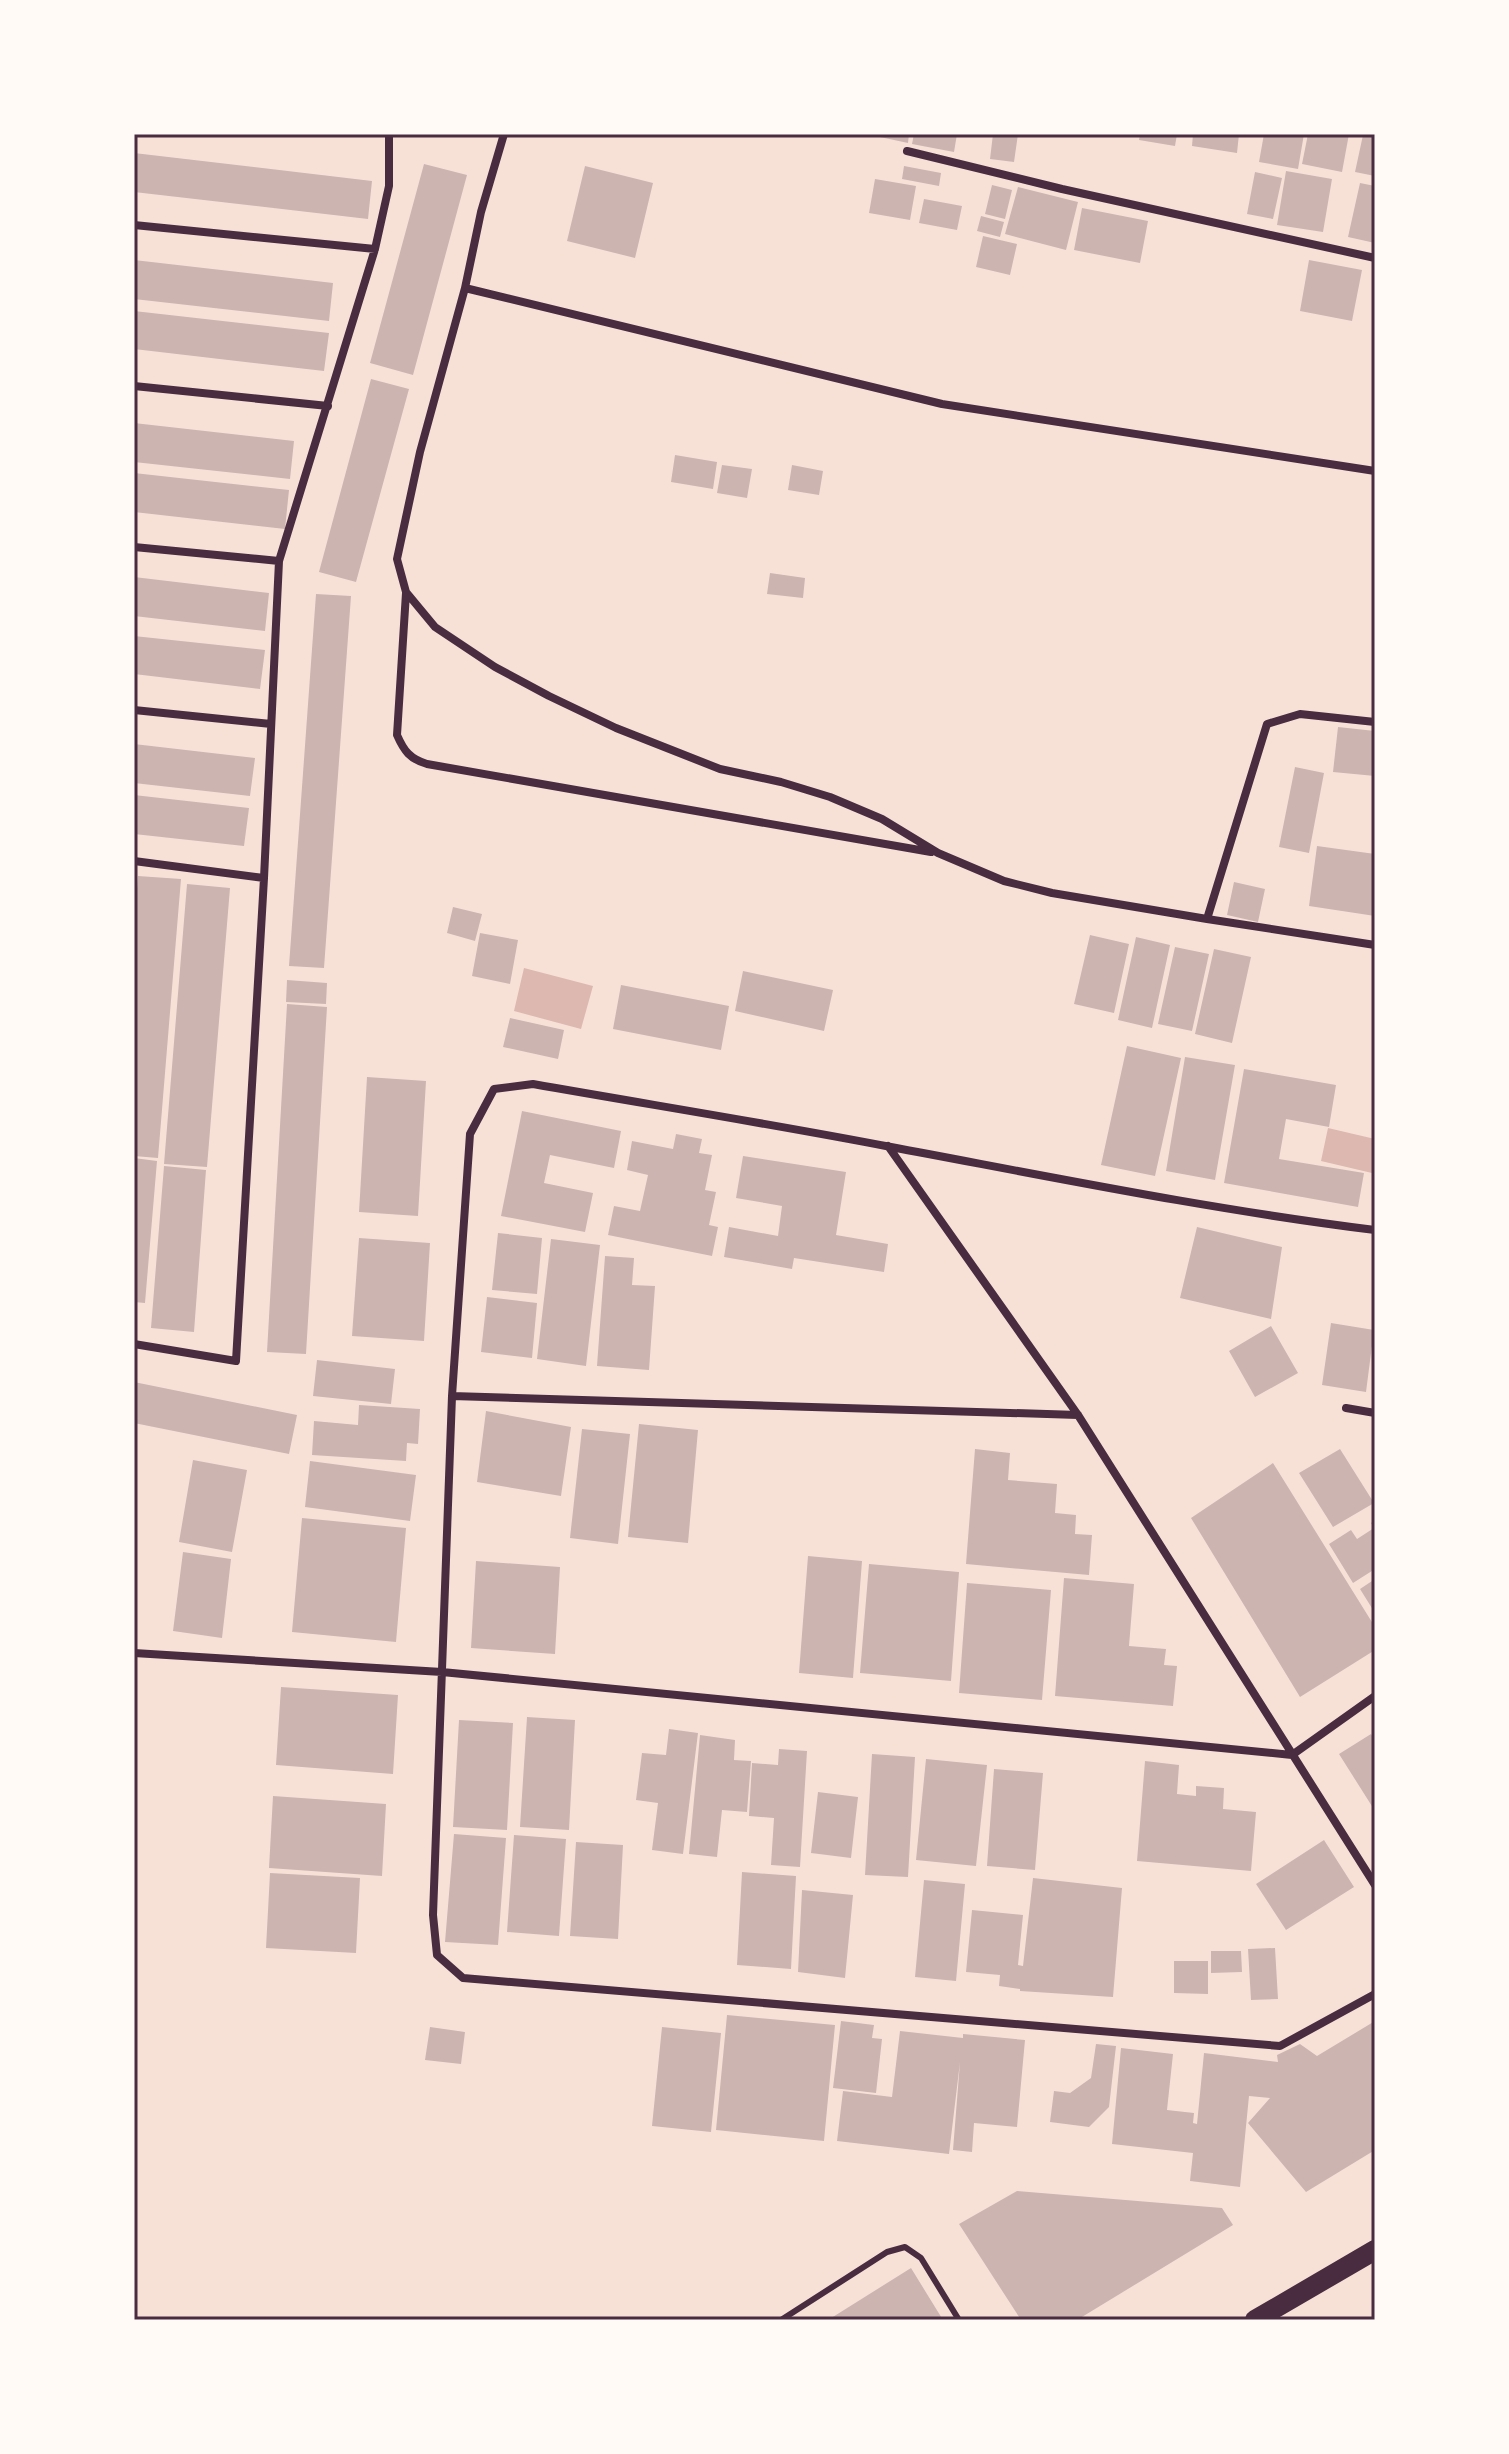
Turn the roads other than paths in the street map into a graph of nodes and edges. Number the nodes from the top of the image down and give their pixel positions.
1 (389, 134) edge
2 (504, 134) edge
3 (907, 151) dead end
4 (134, 225) edge
5 (375, 249) junction
6 (1375, 258) edge
7 (465, 288) junction
8 (134, 386) edge
9 (328, 406) junction
10 (1375, 471) edge
11 (134, 547) edge
12 (279, 561) junction
13 (406, 592) junction
14 (134, 710) edge
15 (1375, 722) edge
16 (271, 724) junction
17 (938, 853) junction
18 (134, 861) edge
19 (264, 878) junction
20 (1207, 919) junction
21 (1375, 945) edge
22 (888, 1146) junction
23 (1375, 1230) edge
24 (134, 1344) edge
25 (452, 1396) junction
26 (1346, 1408) dead end
27 (1375, 1413) edge
28 (1078, 1415) junction
29 (134, 1653) edge
30 (442, 1672) junction
31 (1375, 1696) edge
32 (1292, 1755) junction
33 (1375, 1885) edge
34 (1375, 1994) edge
35 (1375, 2250) edge
36 (781, 2320) edge
37 (959, 2320) edge
38 (1255, 2320) edge

1 - 5 street
2 - 7 street
3 - 6 street
4 - 5 street
5 - 9 street
7 - 10 street
7 - 13 street
8 - 9 street
9 - 12 street
11 - 12 street
12 - 16 street
13 - 17 street
13 - 17 street
14 - 16 street
15 - 20 street
16 - 19 street
17 - 20 street
18 - 19 street
19 - 24 street
20 - 21 street
22 - 23 street
22 - 25 street
22 - 28 street
25 - 28 street
25 - 30 street
26 - 27 street
28 - 32 street
29 - 30 street
30 - 32 street
30 - 34 street
31 - 32 street
32 - 33 street
35 - 38 main road
36 - 37 lane

